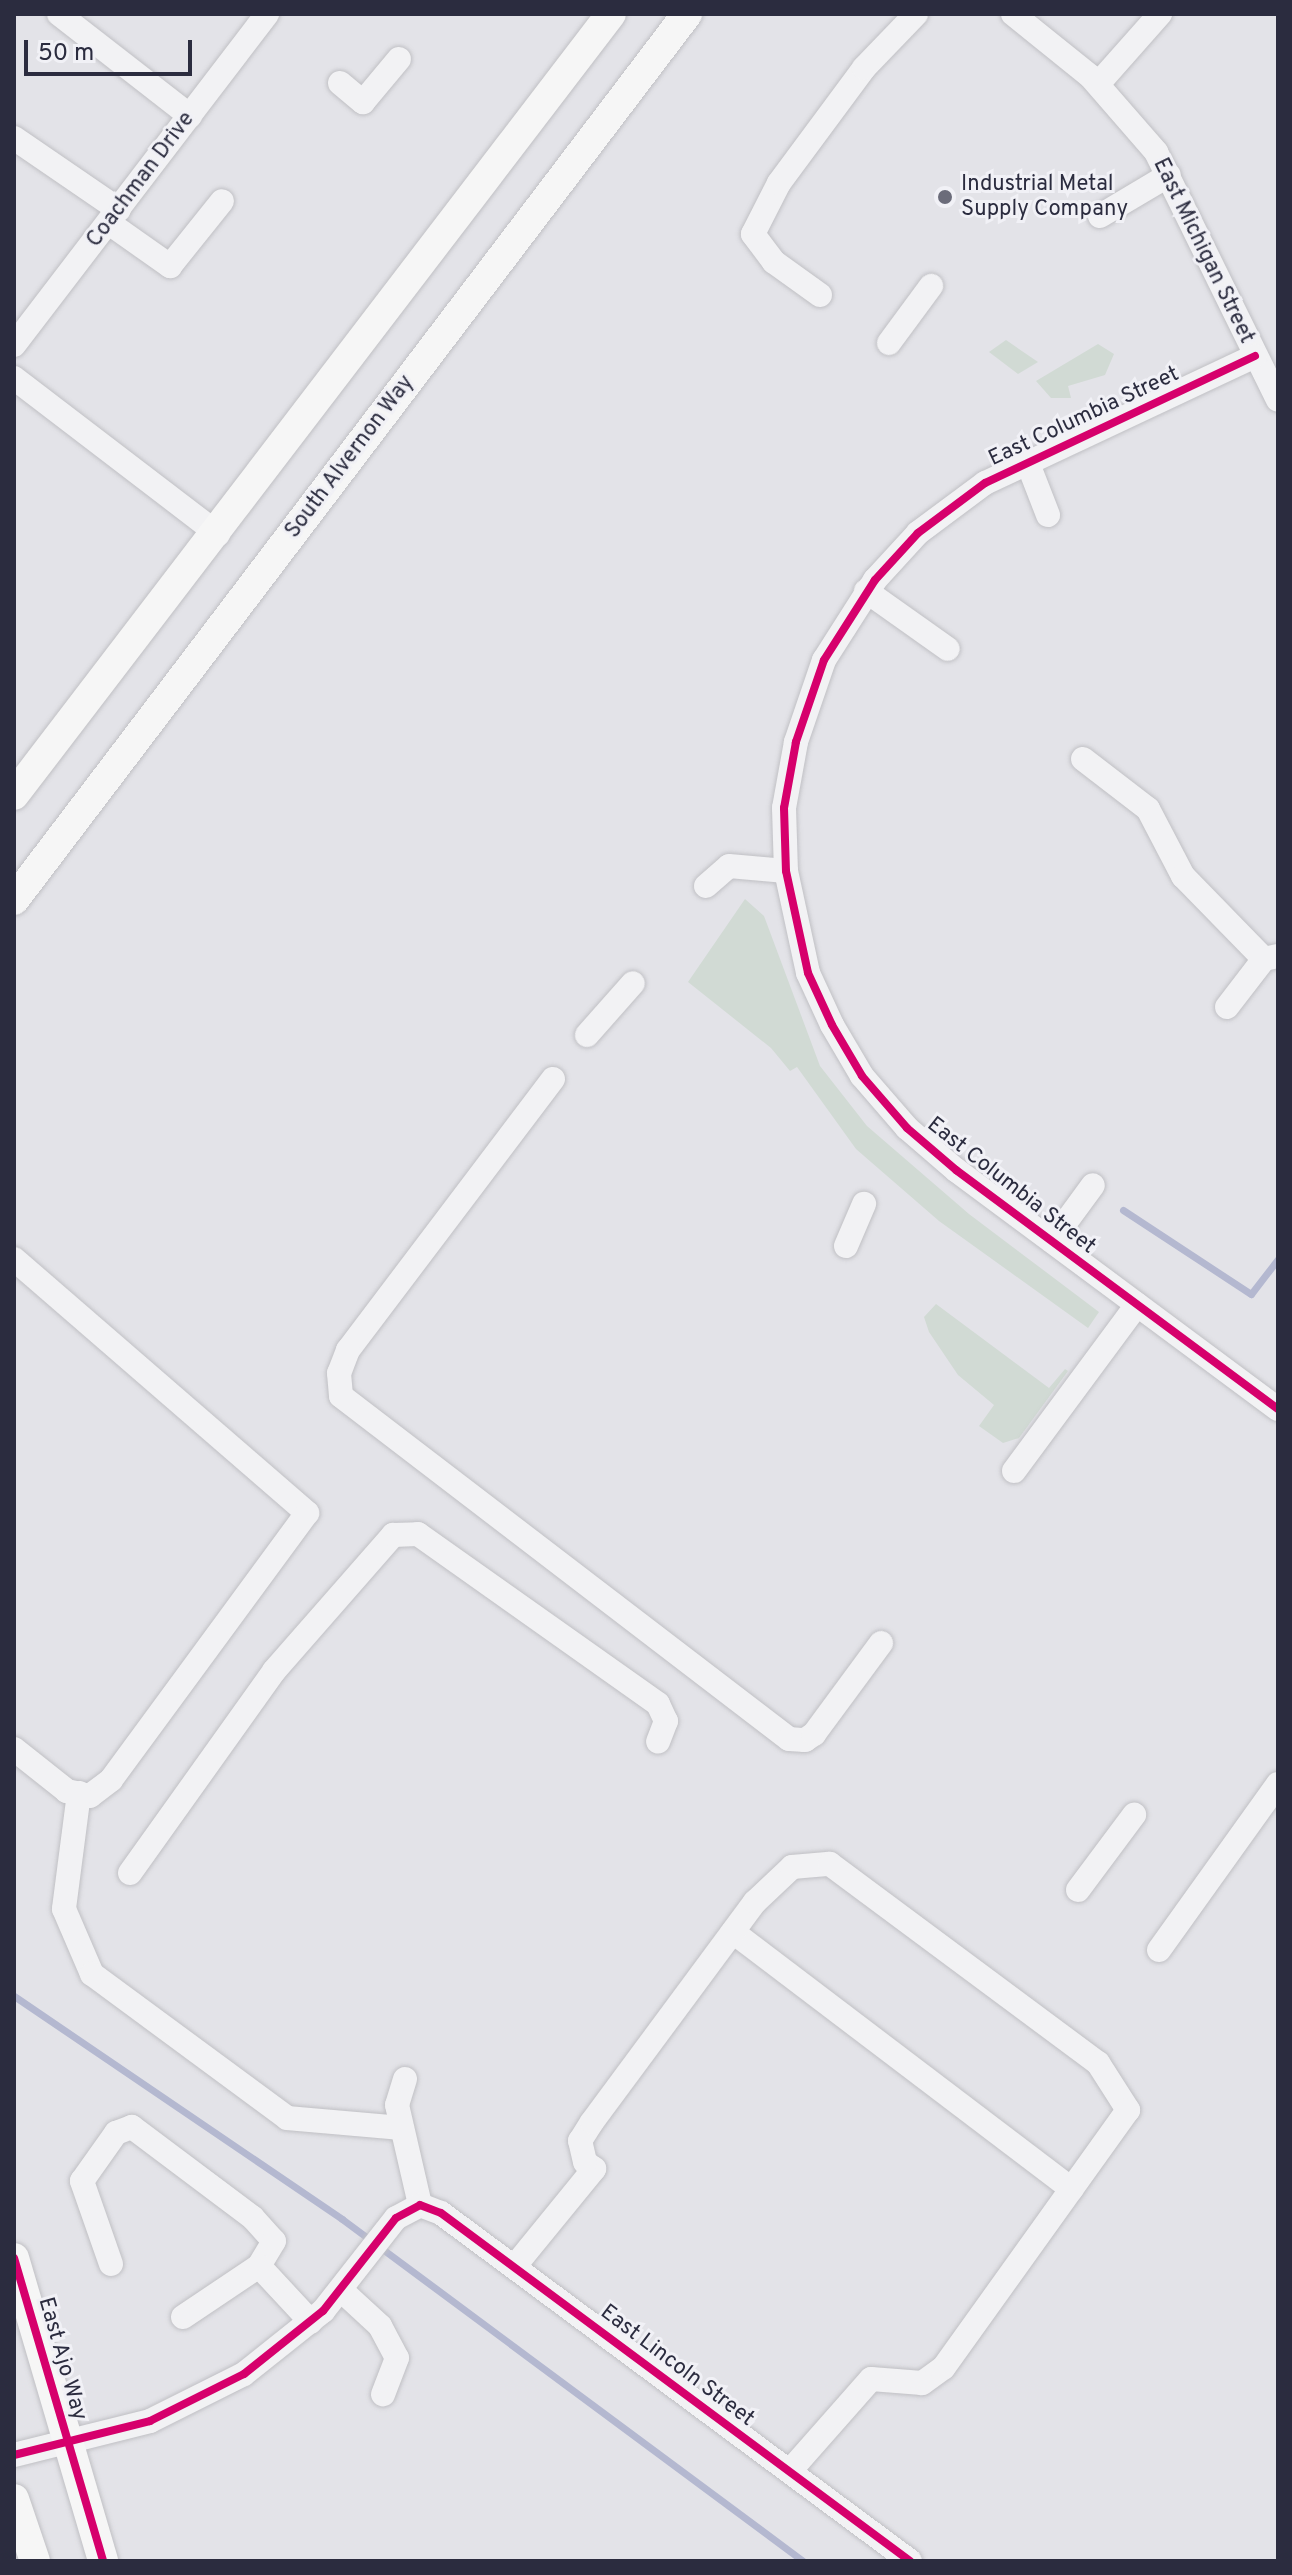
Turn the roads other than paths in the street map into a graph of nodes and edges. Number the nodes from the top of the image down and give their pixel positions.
1 (59, 14) edge
2 (267, 14) edge
3 (611, 14) edge
4 (687, 14) edge
5 (916, 14) edge
6 (1013, 14) edge
7 (1160, 14) edge
8 (399, 59) dead end
9 (340, 83) dead end
10 (1098, 84) junction
11 (190, 116) junction
12 (14, 138) edge
13 (1169, 175) junction
14 (222, 201) dead end
15 (114, 216) junction
16 (1100, 216) dead end
17 (931, 286) dead end
18 (820, 295) dead end
19 (889, 343) dead end
20 (14, 345) edge
21 (1255, 356) junction
22 (14, 378) edge
23 (1278, 400) edge
24 (1027, 461) junction
25 (1048, 515) dead end
26 (218, 534) junction
27 (866, 591) junction
28 (948, 649) dead end
29 (1083, 759) dead end
30 (14, 795) edge
31 (786, 871) junction
32 (706, 886) dead end
33 (14, 900) edge
34 (1271, 957) edge
35 (633, 983) dead end
36 (1227, 1007) dead end
37 (587, 1035) dead end
38 (553, 1079) dead end
39 (1093, 1185) dead end
40 (864, 1204) dead end
41 (1052, 1241) junction
42 (846, 1246) dead end
43 (14, 1259) edge
44 (1137, 1305) junction
45 (1278, 1409) edge
46 (1014, 1471) dead end
47 (881, 1643) dead end
48 (658, 1742) dead end
49 (14, 1749) edge
50 (1278, 1784) edge
51 (79, 1793) junction
52 (1134, 1815) dead end
53 (130, 1873) dead end
54 (1078, 1890) dead end
55 (733, 1932) junction
56 (1159, 1950) dead end
57 (405, 2079) dead end
58 (402, 2128) junction
59 (1071, 2189) junction
60 (419, 2194) junction
61 (14, 2258) edge
62 (111, 2264) dead end
63 (259, 2266) junction
64 (514, 2267) junction
65 (349, 2281) junction
66 (183, 2317) dead end
67 (311, 2322) junction
68 (383, 2394) dead end
69 (66, 2441) junction
70 (14, 2455) edge
71 (790, 2471) junction
72 (14, 2499) edge
73 (35, 2561) edge
74 (103, 2561) edge
75 (910, 2561) edge

1 - 11 street
2 - 11 street, Coachman Drive
3 - 26 main road
4 - 33 main road, South Alvernon Way
5 - 18 street
6 - 10 street, East Michigan Street
7 - 10 street
8 - 9 street
10 - 13 street, East Michigan Street
11 - 15 street, Coachman Drive
12 - 15 street
13 - 16 street
13 - 21 street, East Michigan Street
14 - 15 street
15 - 20 street, Coachman Drive
17 - 19 street
21 - 23 street, East Michigan Street
21 - 24 street, East Columbia Street
22 - 26 street
24 - 25 street
24 - 27 street, East Columbia Street
26 - 30 main road
27 - 28 street
27 - 31 street, East Columbia Street
29 - 34 street
31 - 32 street
31 - 41 street, East Columbia Street
34 - 36 street
35 - 37 street
38 - 47 street
39 - 41 street
40 - 42 street
41 - 44 street, East Columbia Street
43 - 51 street
44 - 45 street, East Columbia Street
44 - 46 street
48 - 53 street
49 - 51 street
50 - 56 street
51 - 58 street
52 - 54 street
55 - 59 street
55 - 59 street
55 - 64 street
57 - 58 street
58 - 60 street
59 - 71 street
60 - 64 street, East Lincoln Street
60 - 65 street
61 - 69 main road, East Ajo Way
62 - 63 street
63 - 66 street
63 - 67 street
64 - 71 street, East Lincoln Street
65 - 67 street
65 - 68 street
67 - 69 street
69 - 70 street
69 - 74 main road, East Ajo Way
71 - 75 street, East Lincoln Street
72 - 73 main road

